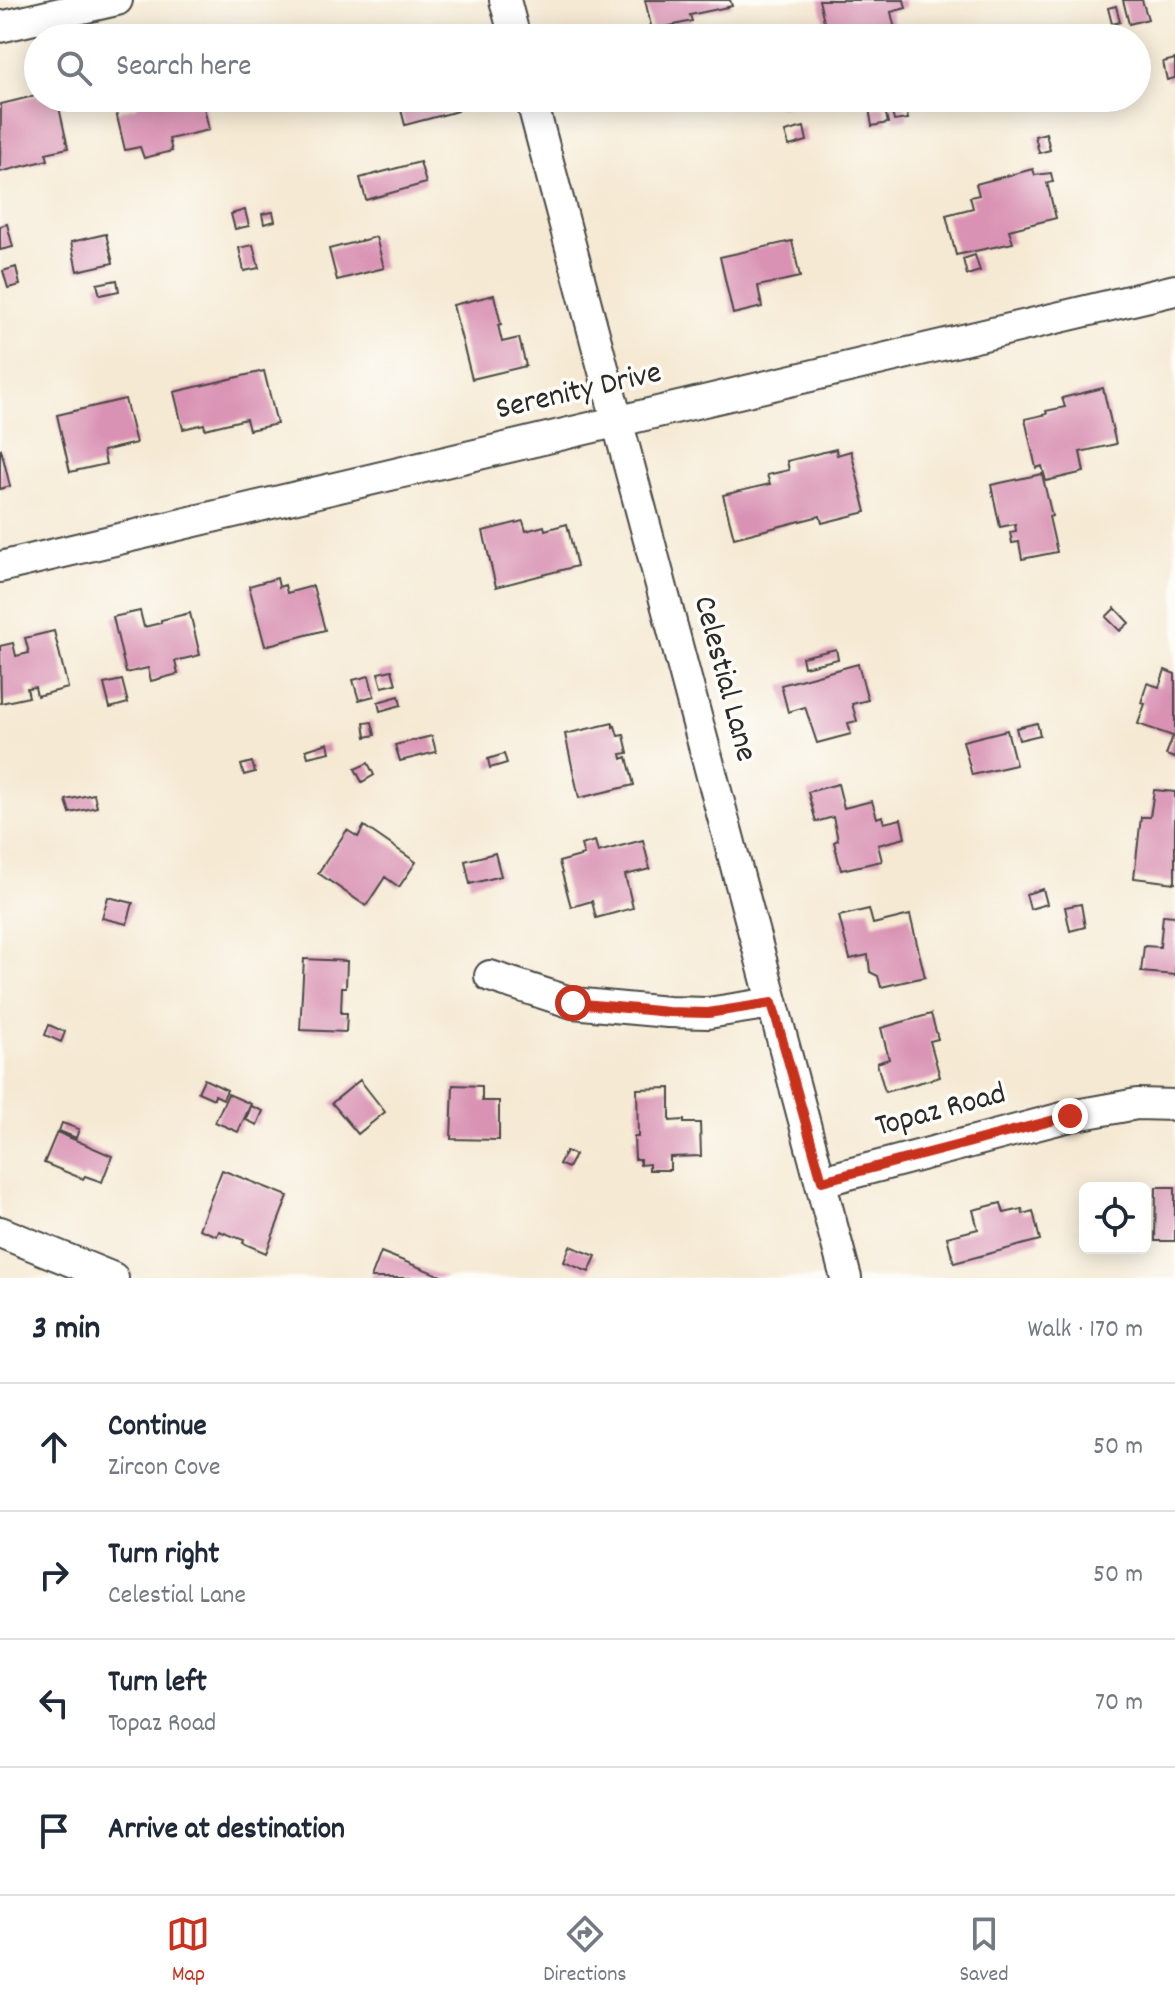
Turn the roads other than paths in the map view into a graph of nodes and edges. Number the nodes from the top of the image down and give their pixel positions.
1 (117, 0) edge
2 (505, 0) edge
3 (511, 24) edge
4 (0, 27) edge
5 (535, 112) edge
6 (1175, 290) edge
7 (617, 421) junction
8 (0, 567) edge
9 (490, 976) dead end
10 (772, 1003) junction
11 (1175, 1105) edge
12 (822, 1181) junction
13 (0, 1232) edge
14 (113, 1278) edge
15 (846, 1278) edge

1 - 4 street
2 - 3 street
5 - 7 street, Celestial Lane
6 - 7 street, Serenity Drive
7 - 8 street, Serenity Drive
7 - 10 street, Celestial Lane
9 - 10 street
10 - 12 street, Celestial Lane
11 - 12 street, Topaz Road
12 - 15 street, Celestial Lane
13 - 14 street

